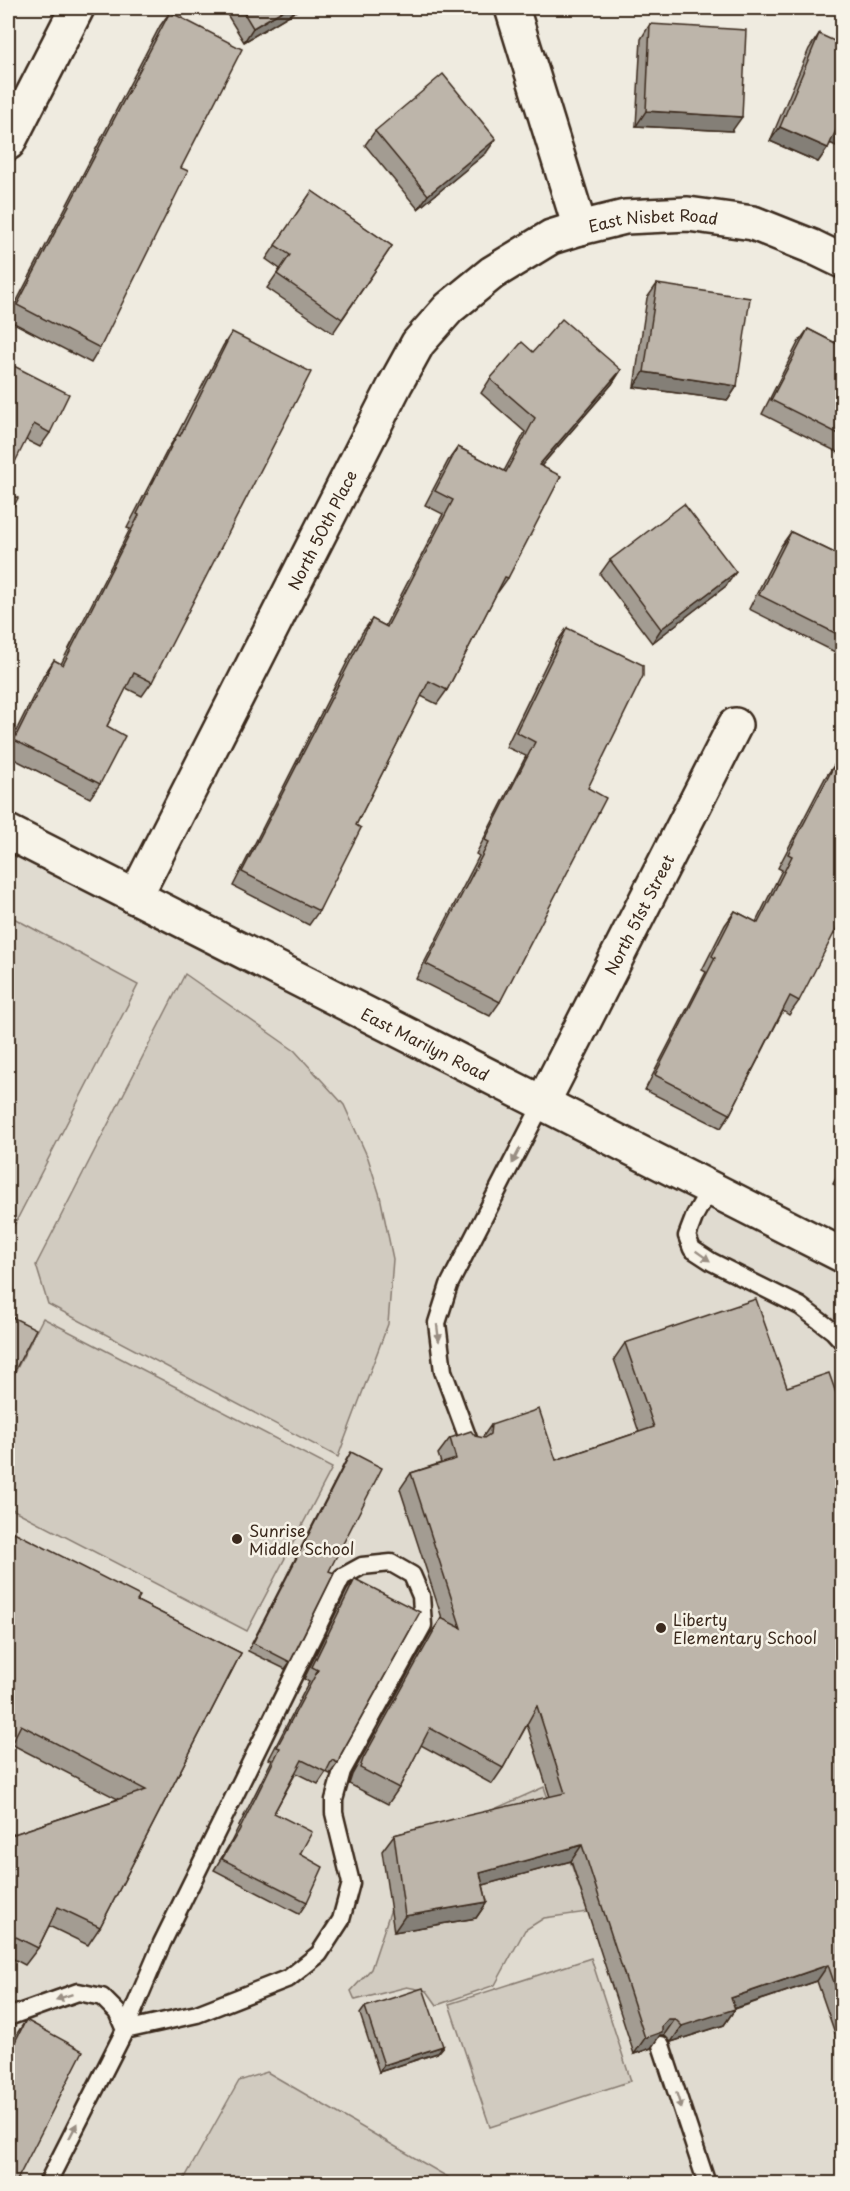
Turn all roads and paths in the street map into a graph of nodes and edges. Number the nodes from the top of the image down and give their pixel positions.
1 (77, 8) edge
2 (512, 8) edge
3 (8, 143) edge
4 (580, 228) junction
5 (843, 261) edge
6 (735, 725) dead end
7 (8, 831) edge
8 (135, 897) junction
9 (542, 1104) junction
10 (710, 1188) junction
11 (843, 1255) edge
12 (843, 1341) edge
13 (470, 1444) edge
14 (8, 2017) edge
15 (125, 2030) junction
16 (661, 2045) edge
17 (47, 2184) edge
18 (707, 2184) edge

1 - 3 street
2 - 4 street, East Nisbet Road
4 - 5 street, East Nisbet Road
4 - 8 street, North 50th Place
6 - 9 street, North 51st Street
7 - 8 street, East Marilyn Road
8 - 9 street, East Marilyn Road
9 - 10 street, East Marilyn Road
9 -> 13 lane
10 - 11 street, East Marilyn Road
10 -> 12 lane
15 -> 14 lane
15 - 15 lane
17 -> 15 lane
16 -> 18 lane

